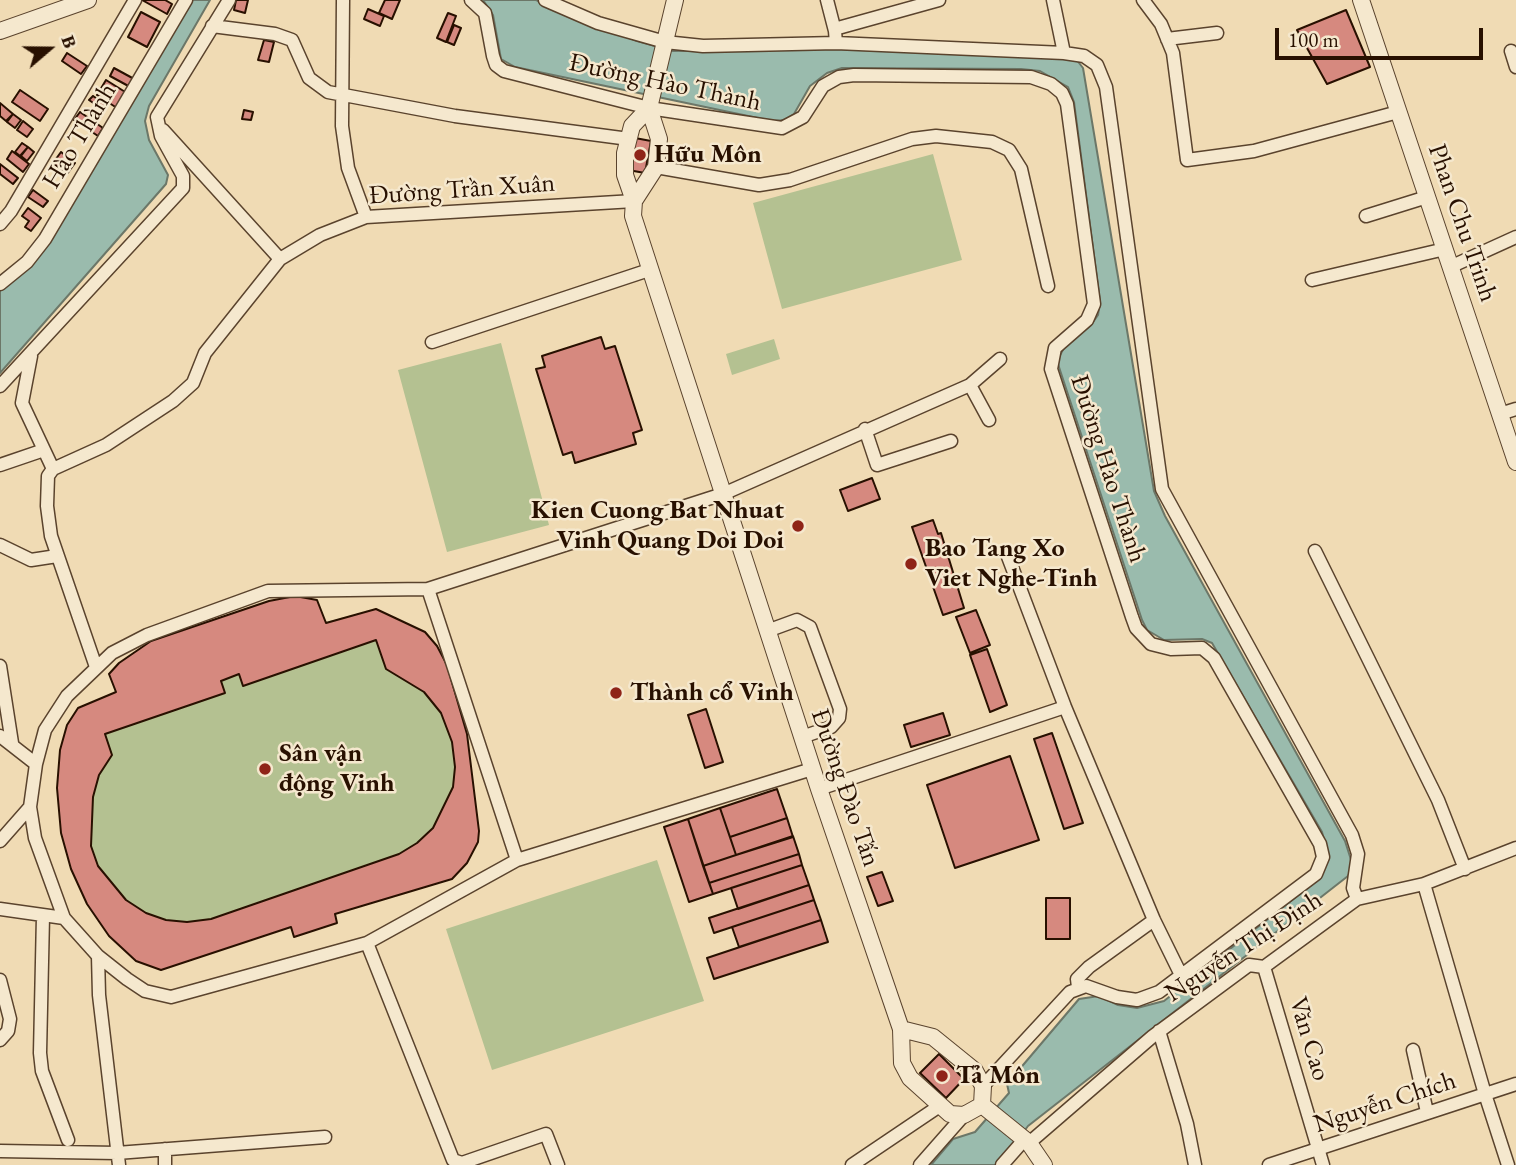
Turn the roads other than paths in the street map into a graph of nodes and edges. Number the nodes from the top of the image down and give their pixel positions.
1 (89, 0) edge
2 (135, 0) edge
3 (186, 0) edge
4 (229, 0) edge
5 (343, 0) edge
6 (471, 0) edge
7 (545, 0) edge
8 (675, 0) edge
9 (827, 0) edge
10 (939, 0) edge
11 (1053, 0) edge
12 (1143, 0) edge
13 (1361, 0) edge
14 (212, 26) junction
15 (0, 31) edge
16 (1217, 33) dead end
17 (835, 37) junction
18 (1167, 39) junction
19 (664, 45) junction
20 (1511, 51) dead end
21 (1064, 54) junction
22 (1516, 67) edge
23 (341, 94) junction
24 (650, 104) junction
25 (1398, 112) junction
26 (157, 125) junction
27 (629, 139) junction
28 (656, 167) junction
29 (1427, 197) junction
30 (634, 201) junction
31 (1366, 216) dead end
32 (366, 217) junction
33 (0, 223) edge
34 (1516, 237) edge
35 (1445, 249) junction
36 (280, 259) junction
37 (1450, 267) junction
38 (649, 270) junction
39 (1312, 280) dead end
40 (0, 285) edge
41 (1048, 286) dead end
42 (432, 342) dead end
43 (31, 356) junction
44 (1000, 359) dead end
45 (970, 385) junction
46 (0, 386) edge
47 (1516, 409) edge
48 (1500, 414) junction
49 (989, 419) dead end
50 (865, 429) junction
51 (951, 441) dead end
52 (44, 450) junction
53 (1516, 462) edge
54 (0, 466) edge
55 (53, 469) junction
56 (723, 494) junction
57 (0, 545) edge
58 (1315, 551) dead end
59 (1007, 554) dead end
60 (57, 556) junction
61 (428, 589) junction
62 (768, 631) junction
63 (0, 666) edge
64 (96, 667) junction
65 (1065, 707) junction
66 (802, 737) junction
67 (6, 740) edge
68 (36, 764) junction
69 (812, 769) junction
70 (819, 789) junction
71 (30, 807) junction
72 (0, 841) edge
73 (1516, 848) edge
74 (517, 860) junction
75 (1465, 869) junction
76 (1424, 884) junction
77 (1357, 899) junction
78 (0, 909) edge
79 (43, 916) junction
80 (64, 918) junction
81 (1154, 920) junction
82 (367, 943) junction
83 (98, 956) junction
84 (1264, 967) junction
85 (1182, 977) junction
86 (0, 980) edge
87 (1078, 987) junction
88 (901, 1028) junction
89 (1159, 1031) junction
90 (0, 1040) edge
91 (1413, 1050) dead end
92 (1516, 1084) edge
93 (983, 1086) junction
94 (1485, 1094) junction
95 (938, 1107) junction
96 (985, 1108) junction
97 (1427, 1112) junction
98 (964, 1115) junction
99 (325, 1137) dead end
100 (68, 1140) dead end
101 (1025, 1141) junction
102 (164, 1149) junction
103 (1318, 1149) junction
104 (0, 1151) edge
105 (118, 1159) edge
106 (455, 1163) edge
107 (165, 1165) edge
108 (558, 1165) edge
109 (852, 1165) edge
110 (920, 1165) edge
111 (1002, 1165) edge
112 (1044, 1165) edge
113 (1195, 1165) edge
114 (1269, 1165) edge
115 (1323, 1165) edge
116 (1508, 1165) edge

1 - 15 street
2 - 33 street
3 - 40 street, Hào Thành
4 - 14 street
5 - 23 street
6 - 24 street, Đường Hào Thành
7 - 19 street
8 - 19 street, Đường Đào Tấn
9 - 17 street
10 - 17 street
11 - 21 street
12 - 18 street
13 - 25 street, Phan Chu Trinh
14 - 23 street
14 - 26 street
16 - 18 street
17 - 19 street
17 - 21 street
18 - 25 street
19 - 24 street, Đường Đào Tấn
20 - 22 street
21 - 77 street
23 - 27 street
23 - 32 street
24 - 27 street, Đường Đào Tấn
24 - 28 street, Đường Đào Tấn
24 - 85 street, Đường Hào Thành
25 - 29 street, Phan Chu Trinh
26 - 36 street
26 - 43 street
27 - 30 street, Đường Đào Tấn
28 - 30 street
28 - 41 street
29 - 31 street
29 - 35 street, Phan Chu Trinh
30 - 32 street, Đường Trần Xuân
30 - 38 street, Đường Đào Tấn
32 - 36 street, Đường Trần Xuân
34 - 37 street
35 - 37 street, Phan Chu Trinh
35 - 39 street
36 - 55 street, Đường Trần Xuân
37 - 48 street, Phan Chu Trinh
38 - 42 street
38 - 56 street, Đường Đào Tấn
43 - 46 street
43 - 52 street
44 - 45 street
45 - 49 street
45 - 50 street
47 - 48 street
48 - 53 street, Phan Chu Trinh
50 - 51 street
50 - 56 street
52 - 54 street
52 - 55 street
55 - 60 street
56 - 61 street
56 - 62 street, Đường Đào Tấn
57 - 60 street
58 - 75 street
59 - 65 street
60 - 64 street
61 - 64 street
61 - 74 street
62 - 66 street, Đường Đào Tấn
62 - 66 street
63 - 67 street
64 - 68 street
65 - 70 street
65 - 81 street
66 - 69 street, Đường Đào Tấn
67 - 68 street
68 - 71 street
69 - 70 street, Đường Đào Tấn
69 - 74 street
70 - 88 street, Đường Đào Tấn
71 - 72 street
71 - 80 street
73 - 75 street, Nguyễn Thị Định
74 - 82 street
75 - 76 street, Nguyễn Thị Định
76 - 77 street, Nguyễn Thị Định
76 - 94 street
77 - 84 street, Nguyễn Thị Định
78 - 79 street
79 - 80 street
79 - 100 street
80 - 83 street
81 - 85 street
81 - 87 street
82 - 83 street
82 - 106 street
83 - 105 street
84 - 89 street, Nguyễn Thị Định
84 - 103 street, Văn Cao
85 - 87 street, Đường Hào Thành
86 - 90 street
87 - 93 street
88 - 93 street
88 - 95 street, Đường Đào Tấn
89 - 101 street, Nguyễn Thị Định
89 - 113 street
91 - 97 street
92 - 94 street, Nguyễn Chích
93 - 96 street
94 - 97 street, Nguyễn Chích
94 - 116 street
95 - 98 street, Đường Đào Tấn
95 - 109 street
96 - 98 street
96 - 101 street
97 - 103 street, Nguyễn Chích
98 - 110 street
99 - 102 street
101 - 111 street, Nguyễn Thị Định
101 - 112 street
102 - 105 street
102 - 107 street
103 - 114 street, Nguyễn Chích
103 - 115 street, Văn Cao
104 - 105 street
106 - 108 street

